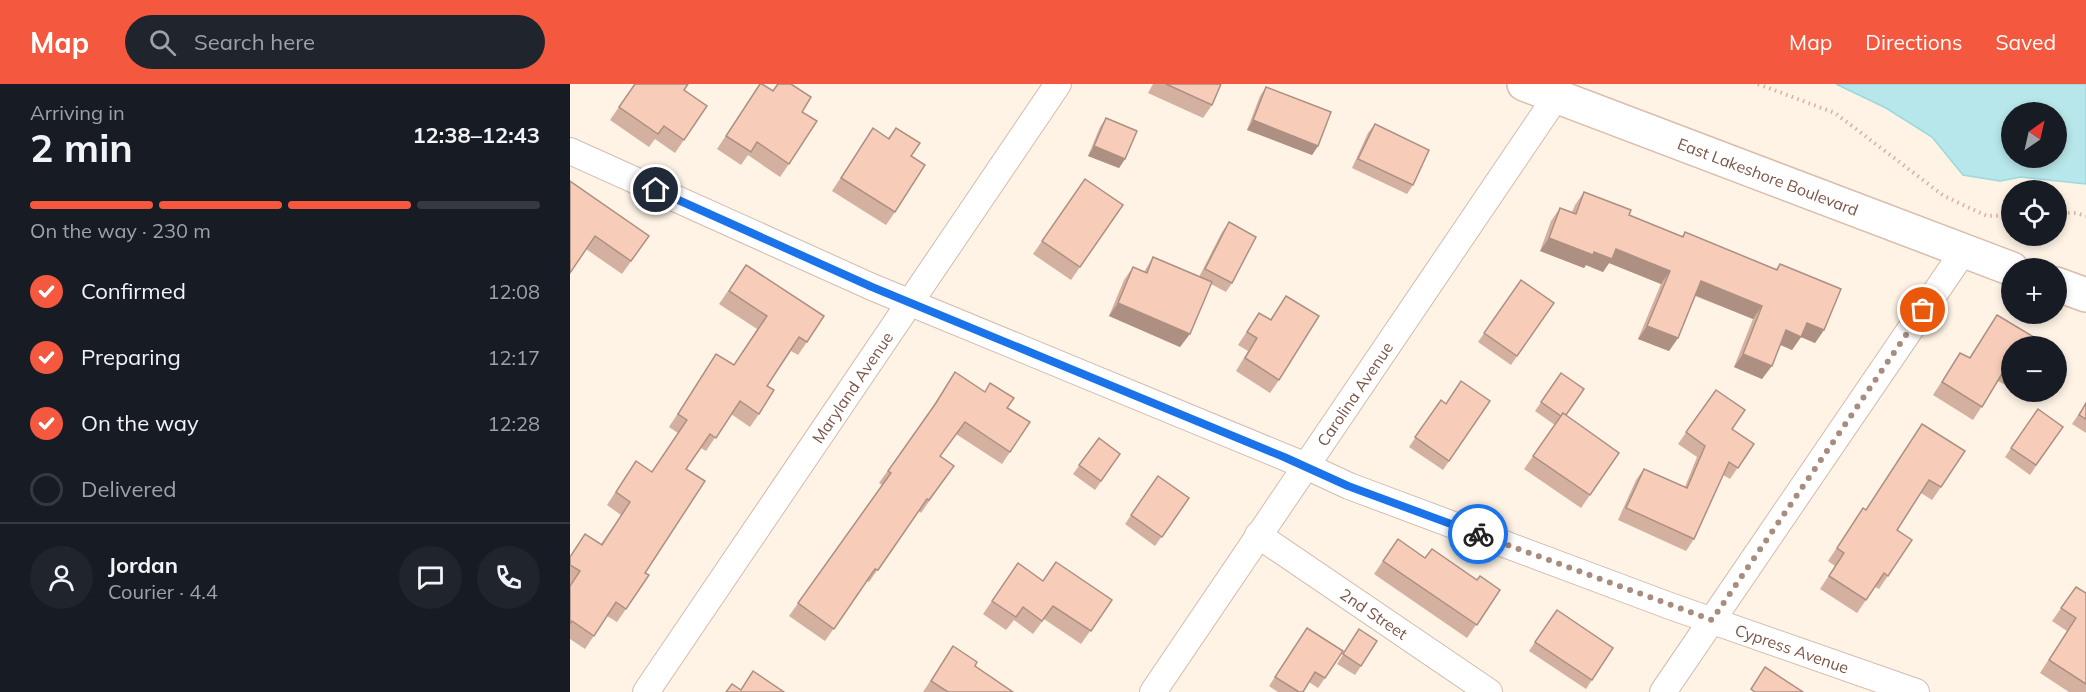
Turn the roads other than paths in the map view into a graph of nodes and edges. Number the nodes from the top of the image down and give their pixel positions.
1 (1058, 84) edge
2 (1524, 84) edge
3 (1556, 97) junction
4 (570, 151) edge
5 (1963, 252) junction
6 (2001, 265) edge
7 (2067, 288) edge
8 (2086, 295) edge
9 (909, 302) junction
10 (1306, 466) junction
11 (1258, 535) junction
12 (1712, 620) junction
13 (646, 692) edge
14 (1153, 692) edge
15 (1489, 692) edge
16 (1663, 692) edge
17 (1916, 692) edge

1 - 9 street, Maryland Avenue
2 - 3 street, East Lakeshore Boulevard
3 - 5 street, East Lakeshore Boulevard
3 - 10 street, Carolina Avenue
4 - 9 street, Cypress Avenue
5 - 6 street, East Lakeshore Boulevard
5 - 12 street
7 - 8 street
9 - 10 street, Cypress Avenue
9 - 13 street, Maryland Avenue
10 - 11 street, Carolina Avenue
10 - 12 street, Cypress Avenue
11 - 14 street, Carolina Avenue
11 - 15 street, 2nd Street
12 - 16 street
12 - 17 street, Cypress Avenue

